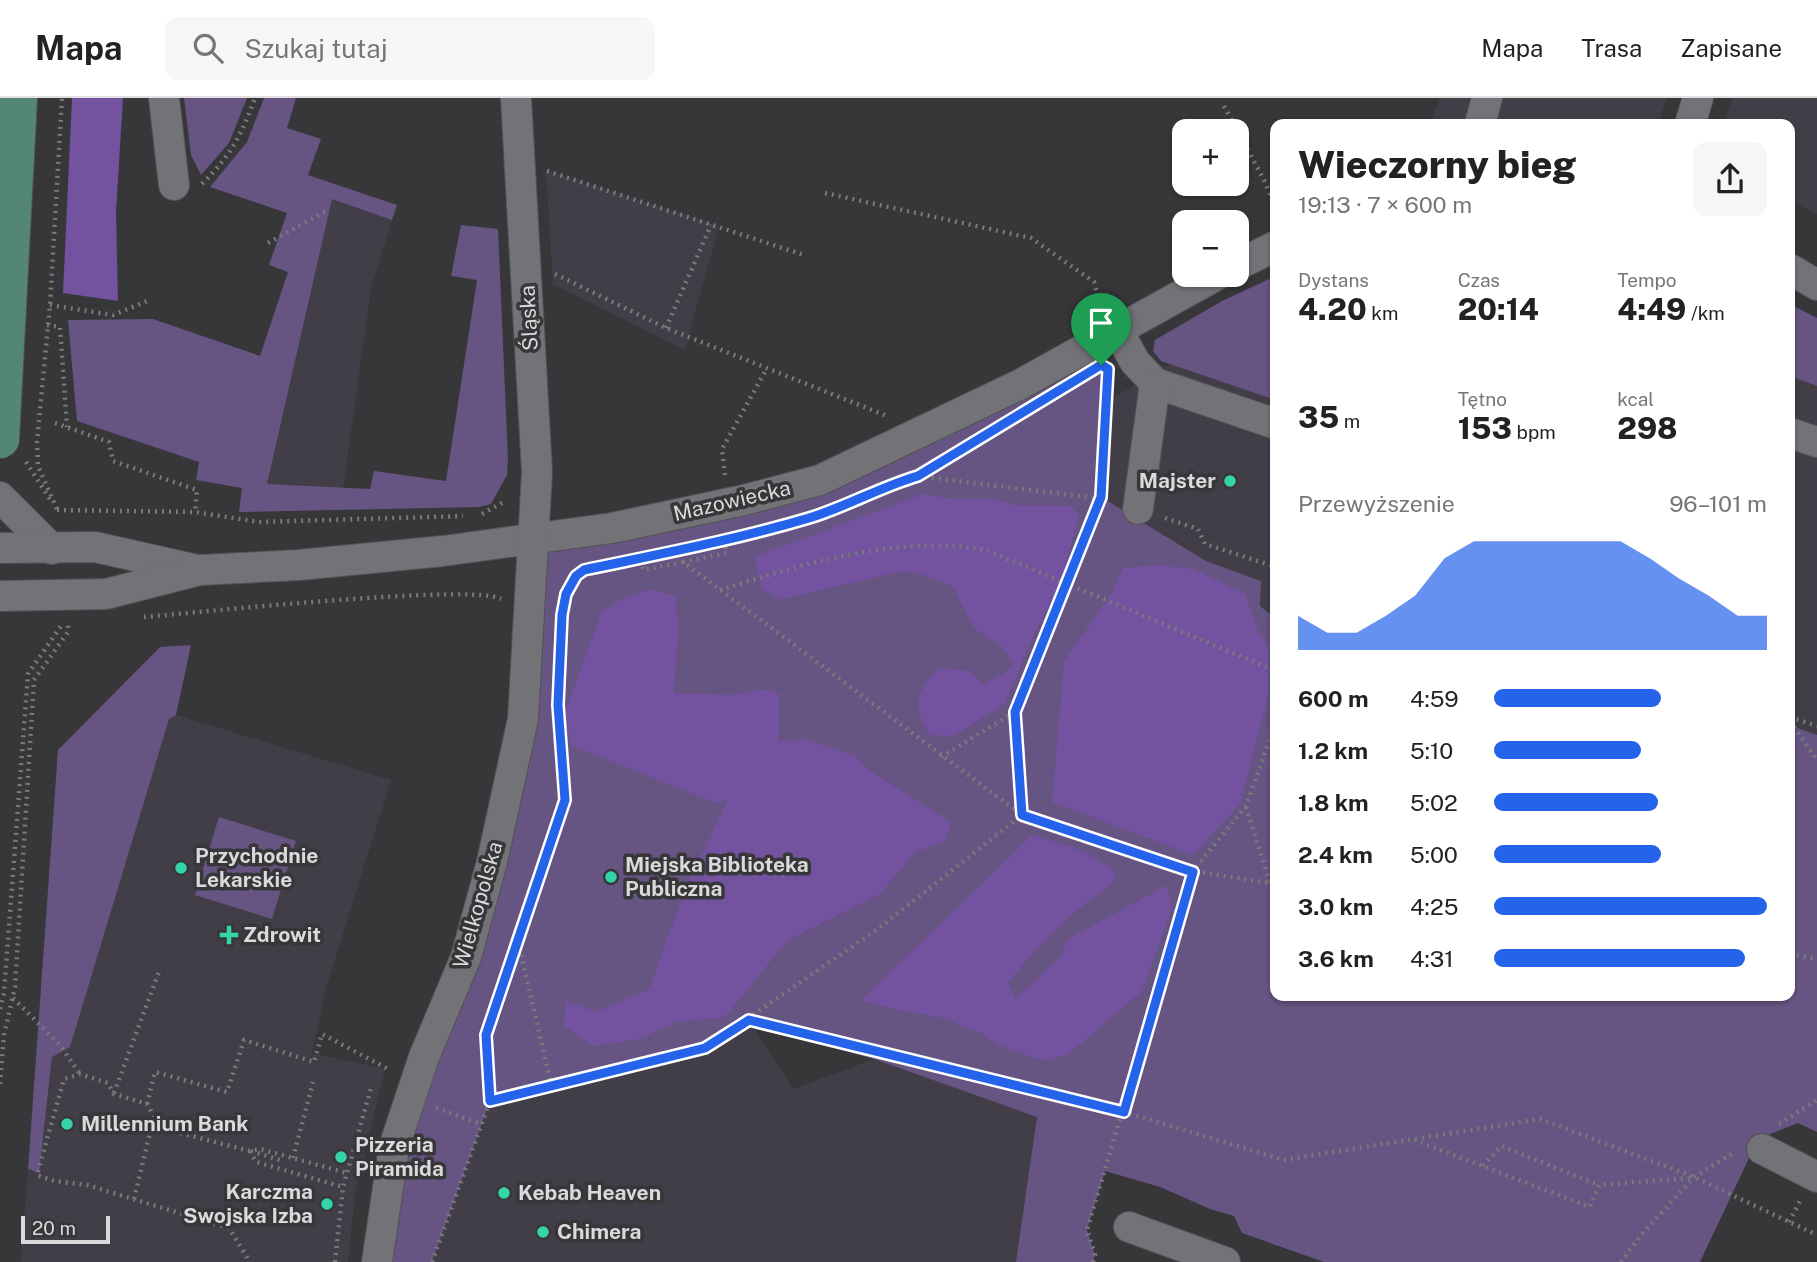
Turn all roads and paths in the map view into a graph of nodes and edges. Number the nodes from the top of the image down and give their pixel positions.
1 (18, 98) edge
2 (62, 98) edge
3 (164, 98) edge
4 (255, 98) edge
5 (516, 98) edge
6 (1487, 98) edge
7 (1698, 98) edge
8 (1224, 106) dead end
9 (1481, 119) edge
10 (1692, 119) edge
11 (542, 182) dead end
12 (185, 184) joint
13 (825, 193) dead end
14 (1270, 194) edge
15 (328, 210) dead end
16 (711, 225) junction
17 (268, 243) dead end
18 (1270, 249) edge
19 (804, 255) dead end
20 (526, 259) junction
21 (1249, 259) edge
22 (1795, 272) edge
23 (1817, 285) edge
24 (1188, 287) edge
25 (150, 300) dead end
26 (50, 305) junction
27 (1116, 317) junction
28 (47, 325) junction
29 (666, 328) junction
30 (767, 368) junction
31 (1108, 369) dead end
32 (1155, 383) junction
33 (1270, 422) edge
34 (55, 423) dead end
35 (884, 424) dead end
36 (67, 427) junction
37 (1795, 435) edge
38 (0, 439) edge
39 (972, 442) dead end
40 (1817, 442) edge
41 (918, 476) junction
42 (736, 478) dead end
43 (874, 490) dead end
44 (0, 497) edge
45 (509, 497) dead end
46 (1101, 497) junction
47 (1138, 509) junction
48 (195, 512) junction
49 (825, 512) dead end
50 (479, 515) dead end
51 (466, 516) dead end
52 (535, 538) junction
53 (724, 541) junction
54 (0, 548) edge
55 (52, 549) junction
56 (641, 560) junction
57 (683, 562) junction
58 (1270, 565) edge
59 (200, 570) junction
60 (1066, 585) junction
61 (720, 590) junction
62 (0, 596) edge
63 (503, 609) dead end
64 (136, 618) dead end
65 (82, 623) dead end
66 (66, 625) junction
67 (1270, 669) edge
68 (1015, 712) junction
69 (1795, 720) edge
70 (1817, 726) edge
71 (1795, 727) edge
72 (1270, 739) edge
73 (940, 757) junction
74 (1817, 760) edge
75 (1246, 806) junction
76 (1022, 815) junction
77 (1193, 872) junction
78 (1270, 874) edge
79 (1270, 883) edge
80 (518, 940) junction
81 (1795, 955) edge
82 (1817, 959) edge
83 (160, 969) dead end
84 (13, 998) junction
85 (0, 1009) edge
86 (749, 1020) junction
87 (395, 1073) dead end
88 (80, 1074) junction
89 (313, 1082) dead end
90 (0, 1084) edge
91 (371, 1088) dead end
92 (552, 1088) junction
93 (114, 1094) junction
94 (1817, 1100) edge
95 (490, 1101) junction
96 (148, 1104) junction
97 (428, 1105) dead end
98 (1124, 1112) junction
99 (481, 1124) junction
100 (153, 1126) junction
101 (1412, 1139) junction
102 (1758, 1142) junction
103 (250, 1151) junction
104 (293, 1158) junction
105 (283, 1161) dead end
106 (1483, 1166) junction
107 (347, 1173) junction
108 (1695, 1177) junction
109 (1817, 1177) edge
110 (1599, 1185) junction
111 (343, 1187) junction
112 (134, 1199) junction
113 (1129, 1227) dead end
114 (1817, 1235) edge
115 (250, 1262) edge
116 (335, 1262) edge
117 (377, 1262) edge
118 (432, 1262) edge
119 (1093, 1262) edge
120 (1225, 1262) edge
121 (1621, 1262) edge

1 - 38 main road
2 - 26 path
3 - 12 street
4 - 12 path
5 - 20 street, Śląska
6 - 9 street
7 - 10 street
8 - 14 path
11 - 16 path
13 - 27 path
15 - 17 path
16 - 19 path
16 - 29 path
18 - 21 street
20 - 29 path
20 - 52 street, Śląska
22 - 23 street
24 - 27 street, Mazowiecka
25 - 26 path
26 - 28 path
27 - 32 street
27 - 52 street, Mazowiecka
28 - 36 path
28 - 48 path
29 - 30 path
30 - 35 path
30 - 42 path
31 - 46 path
32 - 33 street
32 - 47 street
34 - 36 path
36 - 48 path
37 - 40 street
39 - 41 path
41 - 43 path
41 - 46 path
44 - 55 street
45 - 50 path
46 - 47 path
46 - 60 path
47 - 58 path
48 - 51 path
49 - 53 path
52 - 59 street, Mazowiecka
52 - 117 street, Wielkopolska
53 - 56 path
53 - 57 path
54 - 55 street, Mazowiecka
55 - 59 street, Mazowiecka
56 - 57 path
56 - 80 path
57 - 61 path
59 - 62 street, Mazowiecka
60 - 61 path
60 - 67 path
60 - 68 path
61 - 73 path
63 - 64 path
65 - 66 path
66 - 84 path
66 - 85 path
68 - 73 path
68 - 76 path
69 - 70 path
71 - 74 path
72 - 75 path
73 - 76 path
75 - 77 path
75 - 78 path
76 - 77 path
76 - 86 path
77 - 79 path
77 - 98 path
80 - 92 path
80 - 95 path
81 - 82 path
83 - 93 path
84 - 88 path
84 - 90 path
86 - 92 path
86 - 98 path
87 - 96 path
88 - 93 path
88 - 112 path
89 - 104 path
91 - 107 path
92 - 95 path
93 - 96 path
94 - 102 path
95 - 99 path
96 - 100 path
97 - 99 path
98 - 101 path
98 - 119 path
99 - 118 path
100 - 103 path
100 - 112 path
101 - 106 path
101 - 108 path
102 - 108 path
102 - 109 street
103 - 104 path
103 - 105 path
103 - 111 path
104 - 107 path
106 - 110 path
106 - 110 path
107 - 111 path
108 - 110 path
108 - 114 path
108 - 121 path
111 - 116 path
112 - 115 path
113 - 120 street

